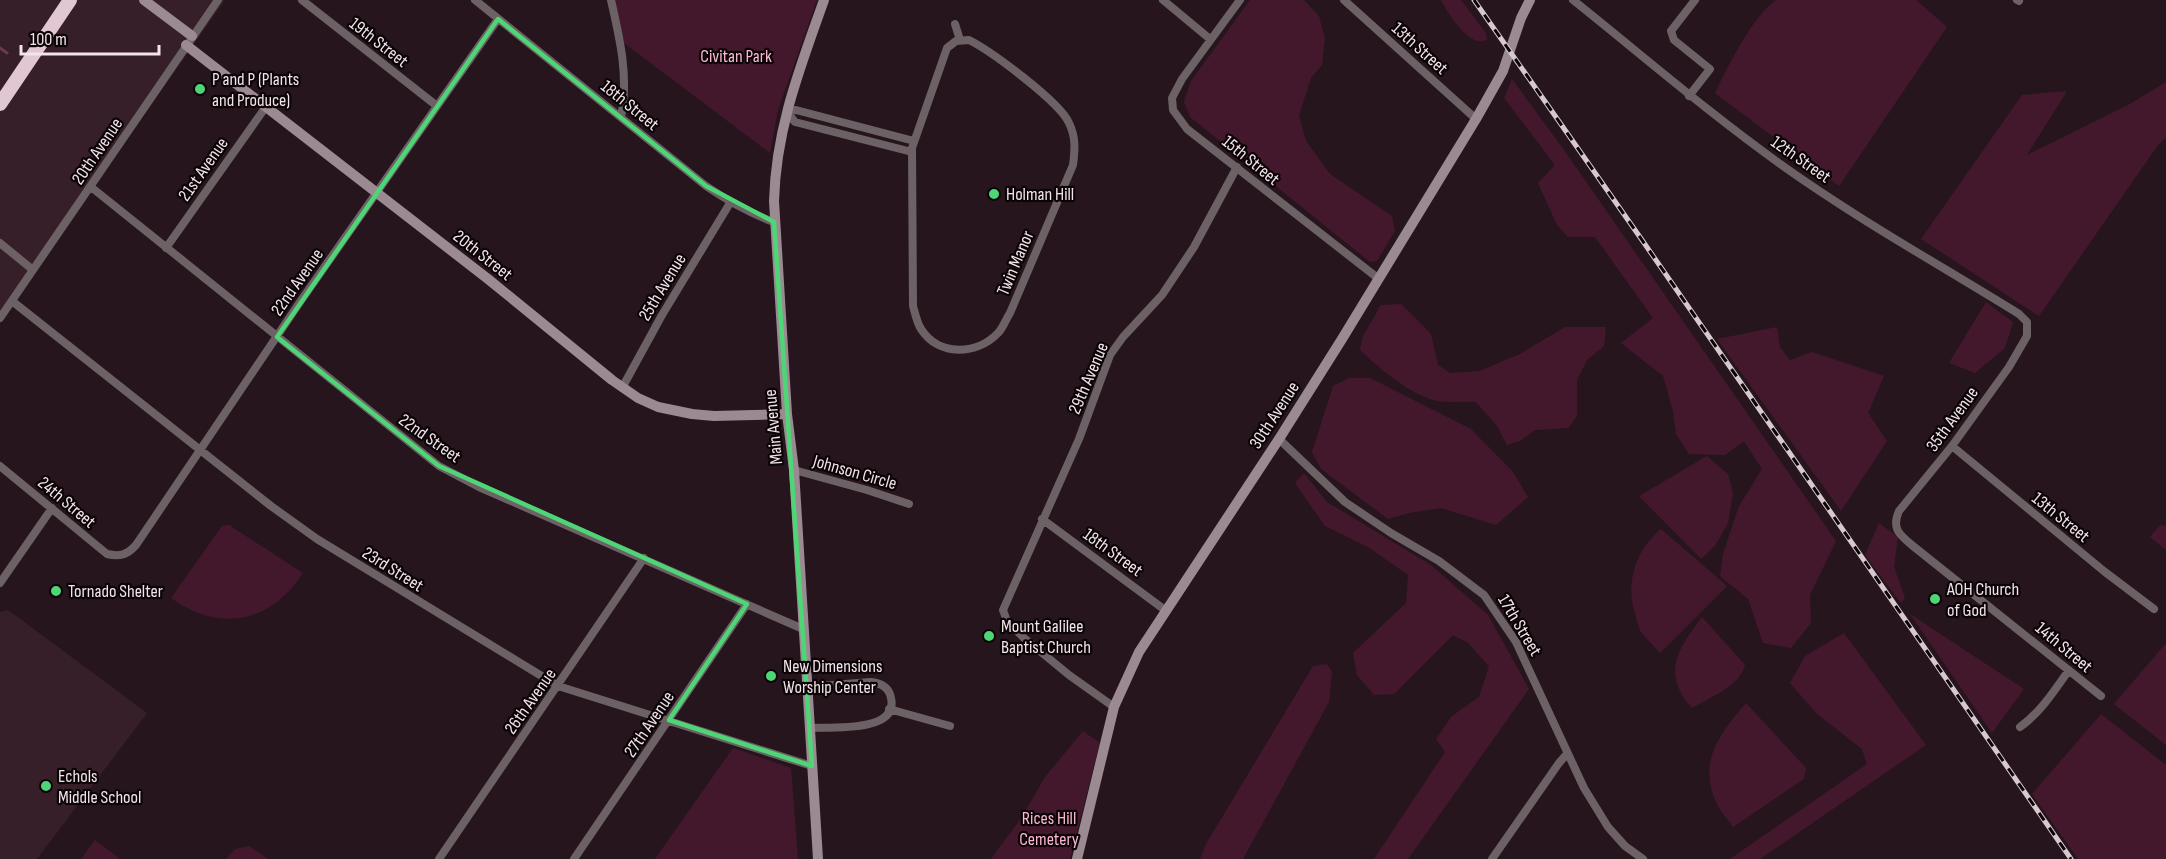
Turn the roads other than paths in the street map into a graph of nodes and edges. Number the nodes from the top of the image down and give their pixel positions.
1 (70, 0) edge
2 (144, 0) edge
3 (218, 0) edge
4 (302, 0) edge
5 (475, 0) edge
6 (611, 0) edge
7 (824, 0) edge
8 (1163, 0) edge
9 (1240, 0) edge
10 (1344, 0) edge
11 (1530, 0) edge
12 (1573, 0) edge
13 (1695, 0) edge
14 (498, 19) junction
15 (955, 24) dead end
16 (1210, 39) junction
17 (960, 40) junction
18 (189, 41) junction
19 (1689, 96) junction
20 (0, 104) edge
21 (437, 106) junction
22 (265, 108) junction
23 (787, 112) junction
24 (621, 117) junction
25 (1476, 119) junction
26 (914, 141) junction
27 (912, 152) junction
28 (1238, 167) junction
29 (91, 188) junction
30 (377, 193) junction
31 (730, 202) junction
32 (774, 222) junction
33 (0, 243) edge
34 (166, 248) junction
35 (33, 270) junction
36 (1379, 279) junction
37 (12, 301) junction
38 (0, 318) edge
39 (2027, 322) joint
40 (277, 337) junction
41 (622, 388) junction
42 (788, 414) junction
43 (1279, 439) junction
44 (1952, 446) junction
45 (201, 450) junction
46 (0, 466) edge
47 (794, 470) junction
48 (909, 504) dead end
49 (51, 508) junction
50 (1042, 519) junction
51 (1896, 530) joint
52 (118, 557) joint
53 (644, 558) junction
54 (0, 583) edge
55 (747, 604) junction
56 (2154, 609) dead end
57 (1165, 610) junction
58 (803, 629) junction
59 (2069, 670) junction
60 (558, 686) junction
61 (807, 687) junction
62 (2101, 696) dead end
63 (1114, 707) junction
64 (889, 709) junction
65 (669, 720) junction
66 (950, 726) dead end
67 (2020, 727) dead end
68 (809, 728) junction
69 (1567, 754) junction
70 (812, 766) junction
71 (439, 859) edge
72 (574, 859) edge
73 (818, 859) edge
74 (1077, 859) edge
75 (1492, 859) edge
76 (1643, 859) edge

1 - 20 highway
2 - 18 street, 20th Street
3 - 18 street, 20th Avenue
4 - 21 street, 19th Street
5 - 14 street, 18th Street
6 - 24 street
7 - 23 street, Main Avenue
8 - 16 street
9 - 16 street
10 - 25 street, 13th Street
11 - 25 street, 30th Avenue
12 - 19 street, 12th Street
13 - 19 street
14 - 21 street, 22nd Avenue
14 - 24 street, 18th Street
15 - 17 street
16 - 28 street, 15th Street
17 - 26 street, Twin Manor
17 - 27 street, Twin Manor
18 - 22 street, 20th Street
18 - 29 street, 20th Avenue
19 - 39 street, 12th Street
21 - 30 street, 22nd Avenue
22 - 30 street, 20th Street
22 - 34 street, 21st Avenue
23 - 26 street
23 - 27 street
23 - 32 street, Main Avenue
24 - 31 street, 18th Street
25 - 36 street, 30th Avenue
26 - 27 street, Twin Manor
28 - 36 street, 15th Street
28 - 50 street, 29th Avenue
29 - 34 street, 22nd Street
29 - 35 street, 20th Avenue
30 - 40 street, 22nd Avenue
30 - 41 street, 20th Street
31 - 32 street, 18th Street
31 - 41 street, 25th Avenue
32 - 42 street, Main Avenue
33 - 35 street
34 - 40 street, 22nd Street
35 - 37 street, 20th Avenue
36 - 43 street, 30th Avenue
37 - 38 street, 20th Avenue
37 - 45 street, 23rd Street
39 - 44 street, 35th Avenue
40 - 45 street, 22nd Avenue
40 - 53 street, 22nd Street
41 - 42 street, 20th Street
42 - 47 street, Main Avenue
43 - 57 street, 30th Avenue
43 - 69 street, 17th Street
44 - 51 street, 35th Avenue
44 - 56 street, 13th Street
45 - 52 street, 22nd Avenue
45 - 60 street, 23rd Street
46 - 49 street, 24th Street
47 - 48 street, Johnson Circle
47 - 58 street, Main Avenue
49 - 52 street, 24th Street
49 - 54 street
50 - 57 street, 18th Street
50 - 63 street, 29th Avenue
51 - 59 street, 14th Street
53 - 55 street, 22nd Street
53 - 60 street, 26th Avenue
55 - 58 street, 22nd Street
55 - 65 street, 27th Avenue
57 - 63 street, 30th Avenue
58 - 61 street, Main Avenue
59 - 62 street, 14th Street
59 - 67 street
60 - 65 street, 23rd Street
60 - 71 street, 26th Avenue
61 - 64 street
61 - 68 street, Main Avenue
63 - 74 street, 30th Avenue
64 - 66 street
64 - 68 street
65 - 70 street, 23rd Street
65 - 72 street, 27th Avenue
68 - 70 street, Main Avenue
69 - 75 street
69 - 76 street, 17th Street
70 - 73 street, Main Avenue

